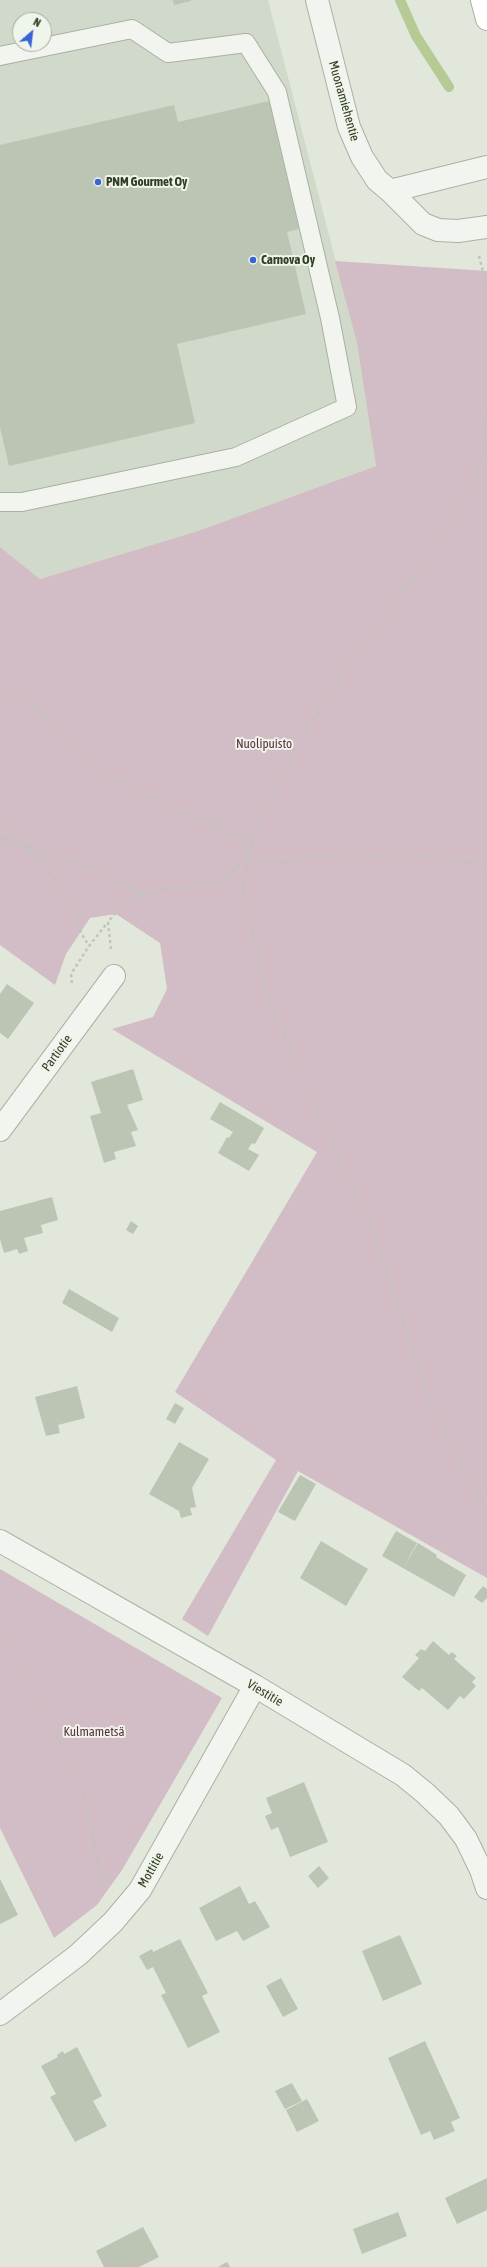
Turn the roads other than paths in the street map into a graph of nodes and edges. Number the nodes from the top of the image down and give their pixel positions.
1 (317, 0) edge
2 (482, 0) edge
3 (487, 19) edge
4 (0, 56) edge
5 (487, 167) edge
6 (390, 191) junction
7 (487, 227) edge
8 (1, 500) edge
9 (114, 976) road end
10 (0, 1130) edge
11 (0, 1541) edge
12 (255, 1686) junction
13 (487, 1888) edge
14 (0, 2014) edge

1 - 6 street, Muonamiehentie
2 - 3 main road
4 - 8 lane
5 - 6 street
6 - 7 street, Muonamiehentie
9 - 10 street, Partiotie
11 - 12 street, Viestitie
12 - 13 street, Viestitie
12 - 14 street, Mottitie

